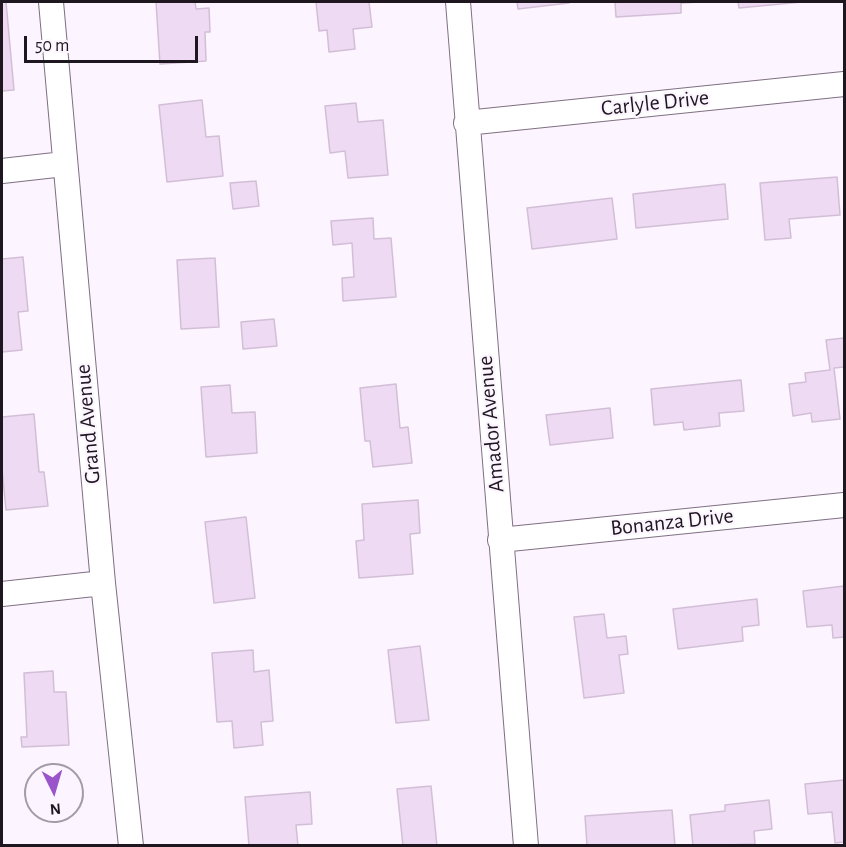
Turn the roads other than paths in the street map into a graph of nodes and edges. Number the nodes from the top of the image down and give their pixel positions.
1 (51, 2) edge
2 (458, 2) edge
3 (844, 84) edge
4 (466, 123) junction
5 (64, 164) junction
6 (2, 171) edge
7 (844, 504) edge
8 (500, 540) junction
9 (103, 583) junction
10 (2, 594) edge
11 (131, 846) edge
12 (526, 846) edge

1 - 5 street, Grand Avenue
2 - 4 street, Amador Avenue
3 - 4 street, Carlyle Drive
4 - 8 street, Amador Avenue
5 - 6 street
5 - 9 street, Grand Avenue
7 - 8 street, Bonanza Drive
8 - 12 street, Amador Avenue
9 - 10 street
9 - 11 street, Grand Avenue

